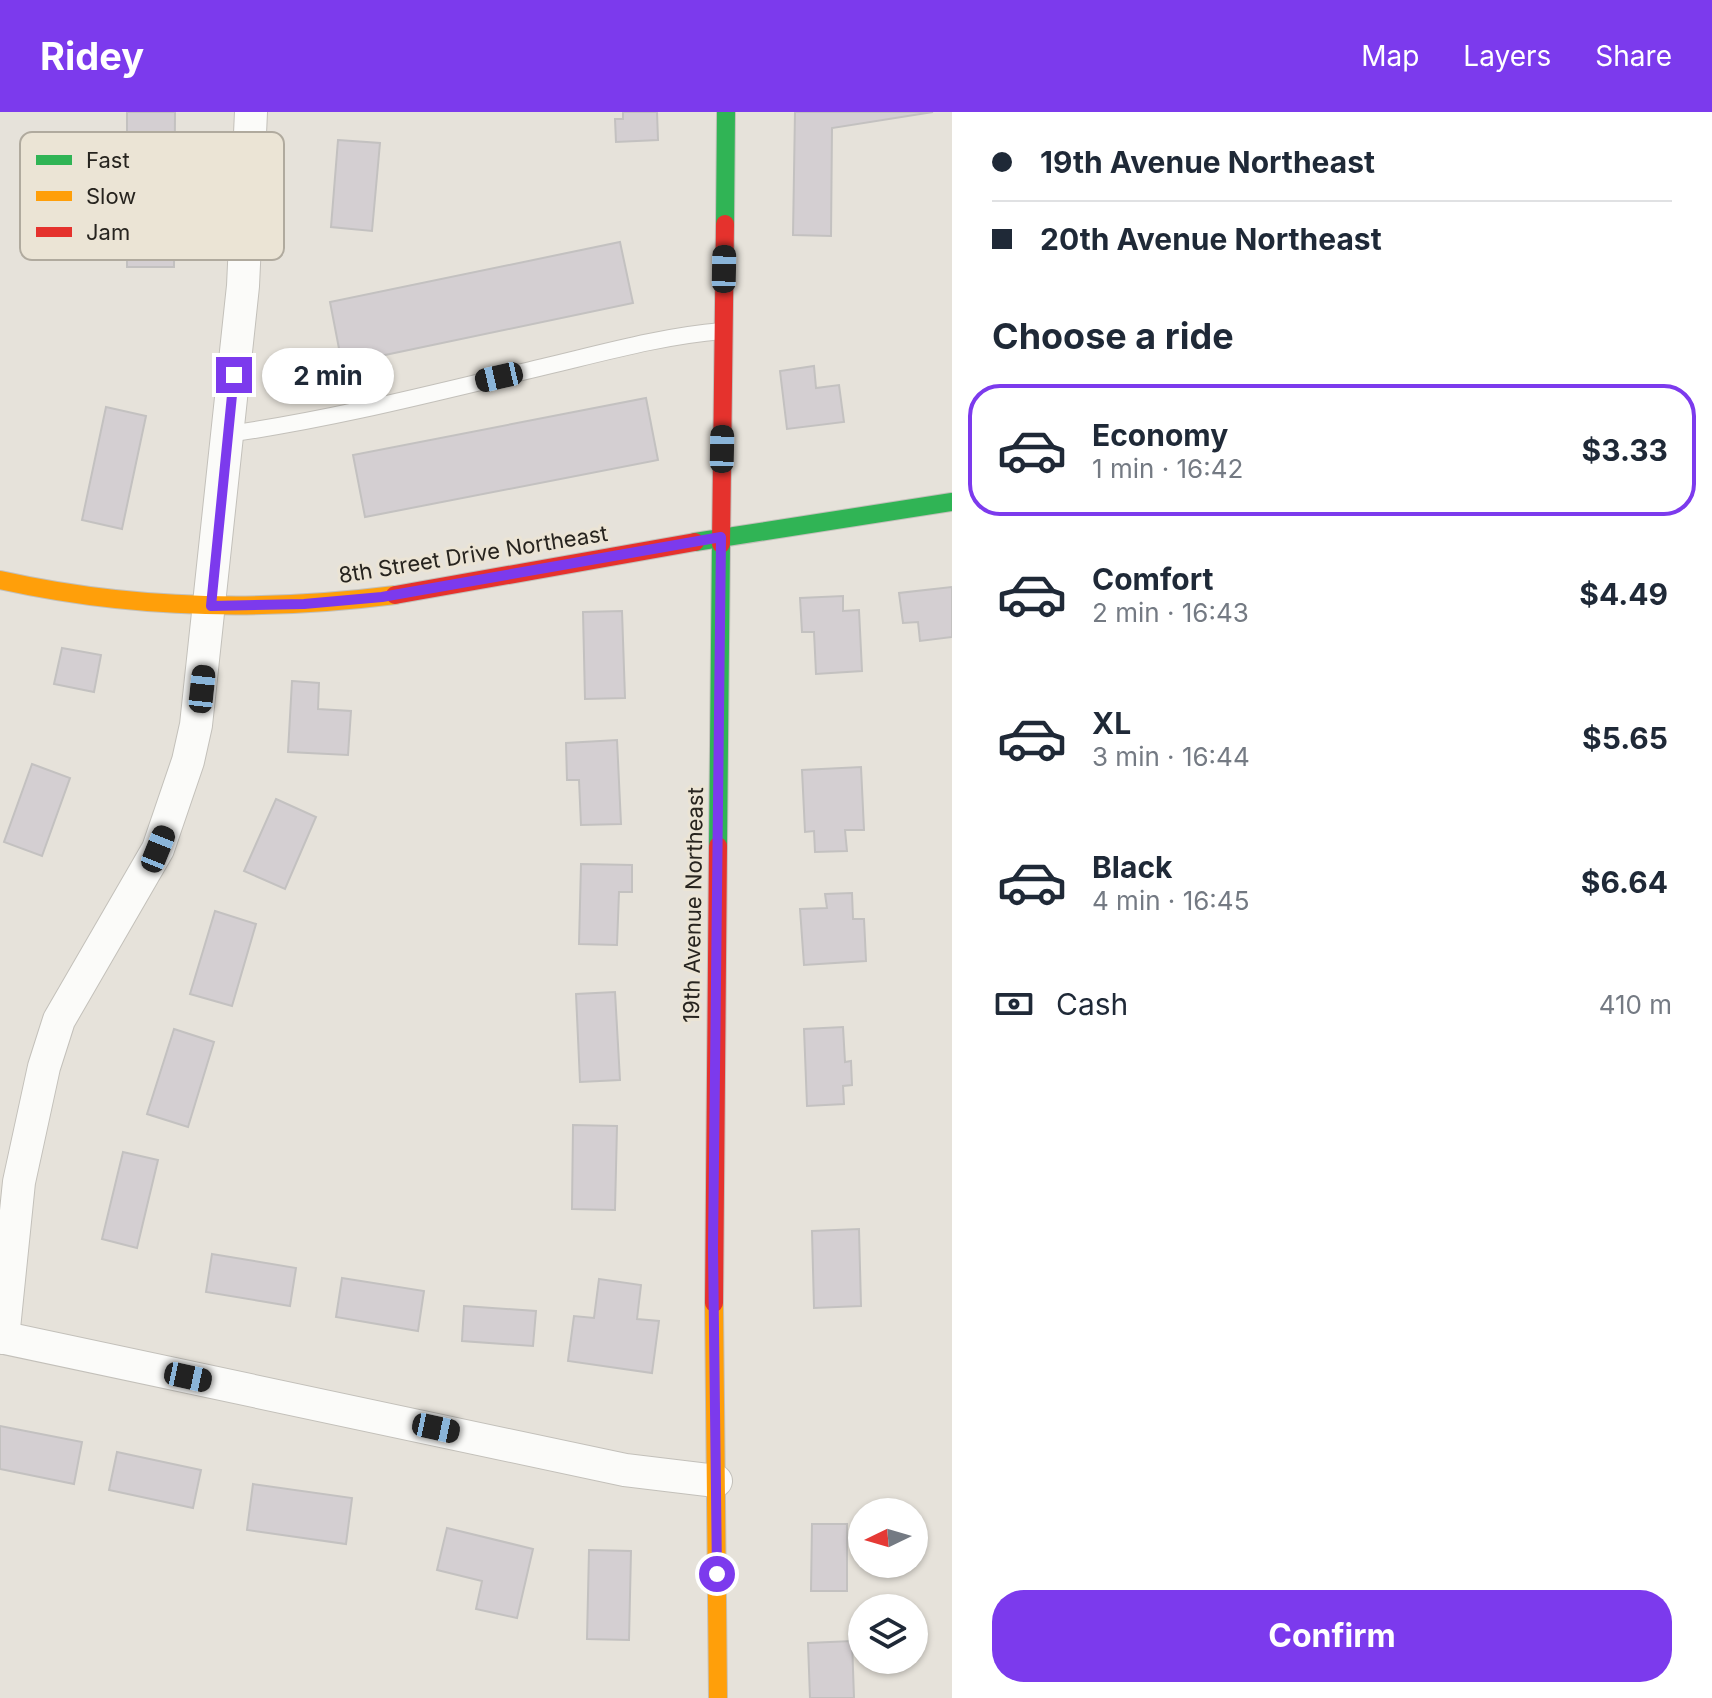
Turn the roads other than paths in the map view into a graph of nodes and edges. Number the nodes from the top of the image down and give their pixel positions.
1 (251, 112) edge
2 (726, 112) edge
3 (250, 132) edge
4 (244, 260) edge
5 (724, 331) junction
6 (228, 434) junction
7 (952, 502) edge
8 (721, 537) junction
9 (0, 580) edge
10 (211, 606) junction
11 (1, 1338) edge
12 (716, 1481) junction
13 (718, 1698) edge

1 - 3 street
2 - 5 street, 19th Avenue Northeast
4 - 6 street
5 - 6 lane
5 - 8 street, 19th Avenue Northeast
6 - 10 street
7 - 8 street, 8th Street Drive Northeast
8 - 10 street, 8th Street Drive Northeast
8 - 12 street, 19th Avenue Northeast
9 - 10 street, 8th Street Drive Northeast
10 - 11 street
11 - 12 street
12 - 13 street, 19th Avenue Northeast

